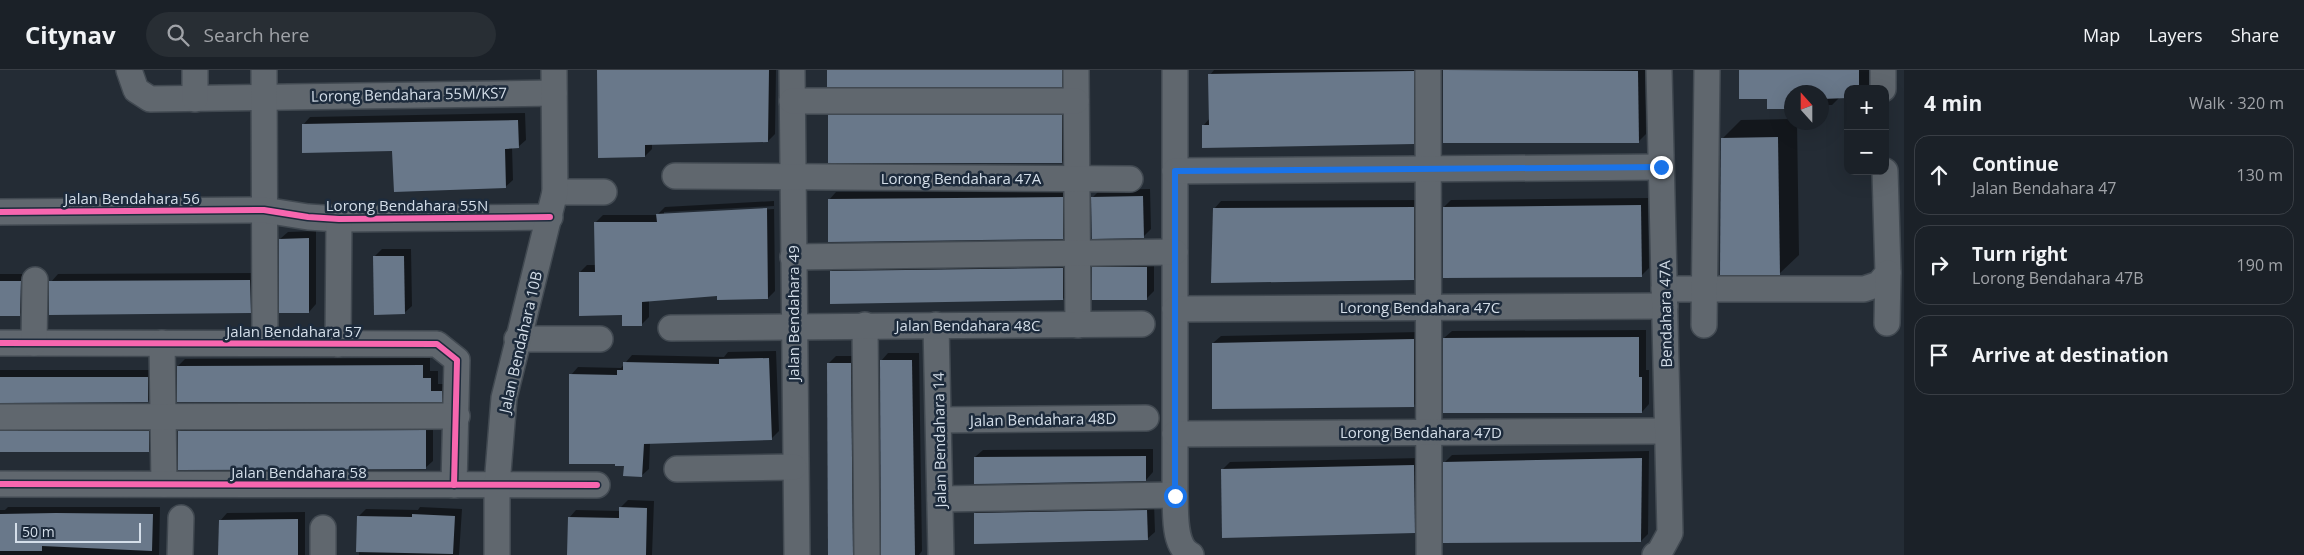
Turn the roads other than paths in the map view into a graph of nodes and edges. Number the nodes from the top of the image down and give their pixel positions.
1 (129, 70) edge
2 (195, 70) edge
3 (264, 70) edge
4 (792, 70) edge
5 (1076, 70) edge
6 (1175, 70) edge
7 (1428, 70) edge
8 (1659, 70) edge
9 (1707, 70) edge
10 (1883, 70) edge
11 (554, 82) edge
12 (1883, 85) edge
13 (264, 96) junction
14 (195, 99) junction
15 (792, 101) junction
16 (1076, 101) junction
17 (1661, 167) junction
18 (1428, 169) junction
19 (1175, 171) junction
20 (1885, 175) edge
21 (675, 176) dead end
22 (792, 177) junction
23 (1077, 179) junction
24 (1130, 179) dead end
25 (555, 192) junction
26 (604, 192) dead end
27 (264, 210) junction
28 (0, 212) edge
29 (550, 217) junction
30 (339, 219) junction
31 (1175, 252) junction
32 (1078, 253) junction
33 (793, 258) junction
34 (1888, 273) junction
35 (35, 280) dead end
36 (1705, 289) junction
37 (1664, 298) junction
38 (1428, 307) junction
39 (1175, 309) junction
40 (1887, 323) dead end
41 (1142, 324) dead end
42 (865, 325) junction
43 (936, 325) junction
44 (1078, 325) junction
45 (1704, 325) dead end
46 (794, 326) junction
47 (672, 328) dead end
48 (517, 339) junction
49 (600, 339) dead end
50 (0, 343) edge
51 (34, 343) junction
52 (162, 343) junction
53 (265, 343) junction
54 (338, 344) junction
55 (457, 416) junction
56 (0, 417) edge
57 (164, 417) junction
58 (1146, 418) dead end
59 (939, 420) junction
60 (1667, 431) junction
61 (1429, 432) junction
62 (1175, 434) junction
63 (794, 467) junction
64 (677, 469) dead end
65 (0, 484) edge
66 (164, 484) junction
67 (454, 484) junction
68 (497, 485) junction
69 (597, 485) dead end
70 (1175, 496) junction
71 (940, 498) junction
72 (180, 518) dead end
73 (323, 528) dead end
74 (180, 555) edge
75 (323, 555) edge
76 (497, 555) edge
77 (797, 555) edge
78 (867, 555) edge
79 (941, 555) edge
80 (1191, 555) edge
81 (1429, 555) edge
82 (1656, 555) edge

1 - 14 street, Lorong Bendahara 55M/KS7
2 - 14 street
3 - 13 street
4 - 15 street, Jalan Bendahara 49
5 - 16 street
6 - 19 street
7 - 18 street
8 - 17 street, Bendahara 47A
9 - 36 street
10 - 12 street
11 - 13 street, Lorong Bendahara 55M/KS7
11 - 25 street, Jalan Bendahara 10B
13 - 14 street, Lorong Bendahara 55M/KS7
13 - 27 street
15 - 16 street
15 - 22 street, Jalan Bendahara 49
16 - 23 street
17 - 18 street
17 - 37 street, Bendahara 47A
18 - 19 street
18 - 38 street
19 - 31 street
20 - 34 street
21 - 22 street, Lorong Bendahara 47A
22 - 23 street, Lorong Bendahara 47A
22 - 33 street, Jalan Bendahara 49
23 - 24 street, Lorong Bendahara 47A
23 - 32 street
25 - 26 street
25 - 29 street, Jalan Bendahara 10B
27 - 28 street, Jalan Bendahara 56
27 - 30 street, Lorong Bendahara 55N
27 - 53 street
29 - 30 street, Lorong Bendahara 55N
29 - 48 street, Jalan Bendahara 10B
30 - 54 street
31 - 32 street
31 - 39 street
32 - 33 street
32 - 44 street
33 - 46 street, Jalan Bendahara 49
34 - 36 street, Lorong Bendahara 47C
34 - 40 street
35 - 51 street
36 - 37 street, Lorong Bendahara 47C
36 - 45 street
37 - 38 street, Lorong Bendahara 47C
37 - 60 street, Bendahara 47A
38 - 39 street, Lorong Bendahara 47C
38 - 61 street
39 - 62 street
41 - 44 street, Jalan Bendahara 48C
42 - 43 street, Jalan Bendahara 48C
42 - 46 street, Jalan Bendahara 48C
42 - 78 street
43 - 44 street, Jalan Bendahara 48C
43 - 59 street, Jalan Bendahara 14
46 - 47 street, Jalan Bendahara 48C
46 - 63 street, Jalan Bendahara 49
48 - 49 street
48 - 68 street, Jalan Bendahara 10B
50 - 51 street, Jalan Bendahara 57
51 - 52 street, Jalan Bendahara 57
52 - 53 street, Jalan Bendahara 57
52 - 57 street
53 - 54 street, Jalan Bendahara 57
54 - 55 street, Jalan Bendahara 57
55 - 57 street
55 - 67 street, Jalan Bendahara 57
56 - 57 street
57 - 66 street
58 - 59 street, Jalan Bendahara 48D
59 - 71 street, Jalan Bendahara 14
60 - 61 street, Lorong Bendahara 47D
60 - 82 street, Bendahara 47A
61 - 62 street, Lorong Bendahara 47D
61 - 81 street
62 - 70 street
63 - 64 street
63 - 77 street, Jalan Bendahara 49
65 - 66 street, Jalan Bendahara 58
66 - 67 street, Jalan Bendahara 58
67 - 68 street, Jalan Bendahara 58
68 - 69 street, Jalan Bendahara 58
68 - 76 street, Jalan Bendahara 10B
70 - 71 street
70 - 80 street
71 - 79 street, Jalan Bendahara 14
72 - 74 street
73 - 75 street

